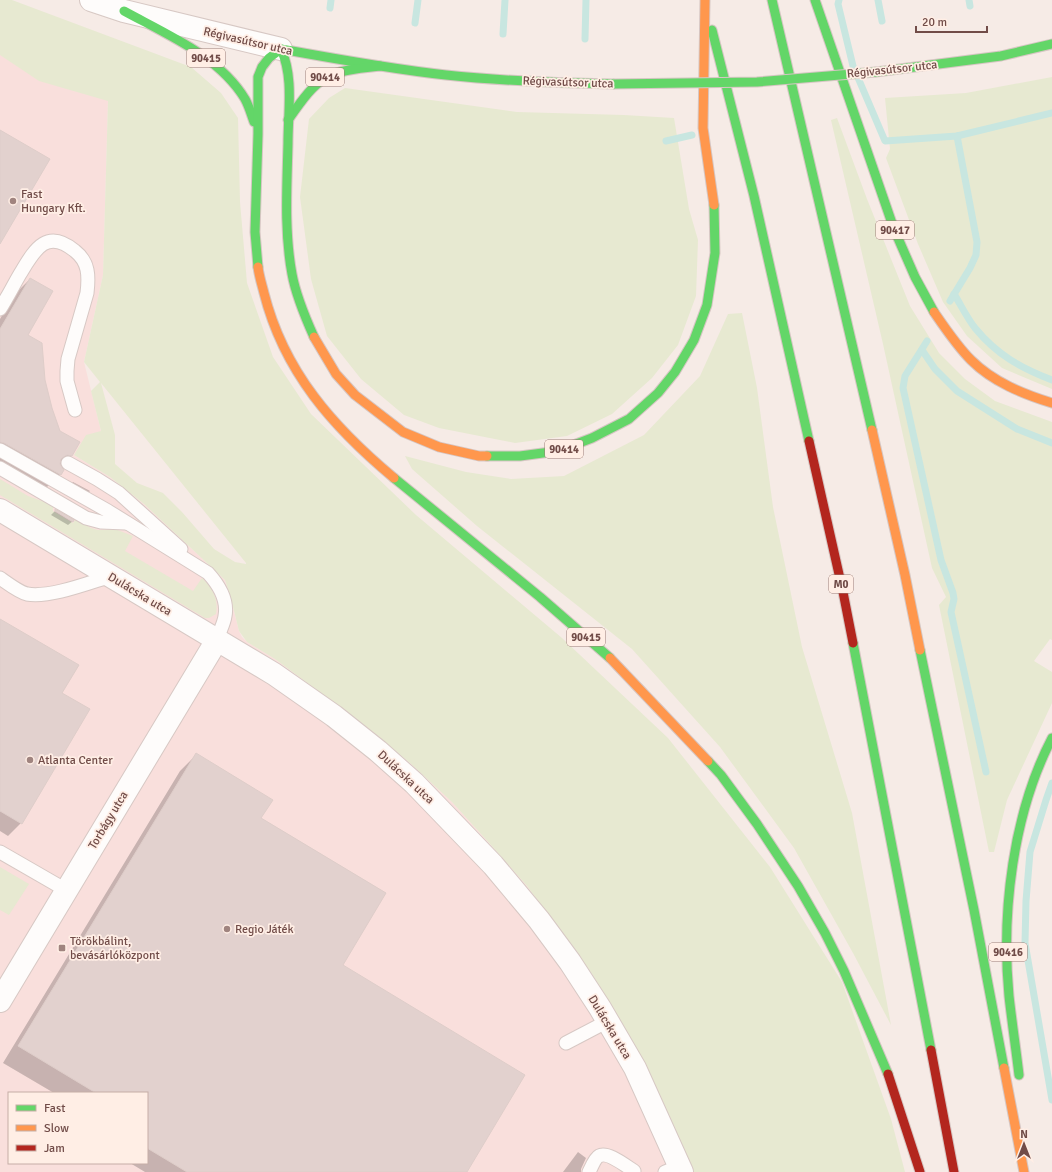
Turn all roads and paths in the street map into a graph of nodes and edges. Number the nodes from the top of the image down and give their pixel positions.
1 (91, 0) edge
2 (705, 0) edge
3 (772, 0) edge
4 (814, 0) edge
5 (124, 11) junction
6 (1052, 44) edge
7 (281, 49) junction
8 (380, 66) junction
9 (288, 120) junction
10 (258, 134) junction
11 (0, 309) edge
12 (1052, 403) edge
13 (76, 410) dead end
14 (0, 450) edge
15 (68, 463) dead end
16 (0, 468) edge
17 (0, 510) edge
18 (128, 523) junction
19 (208, 573) junction
20 (111, 576) junction
21 (0, 578) edge
22 (217, 640) junction
23 (1052, 738) edge
24 (0, 852) edge
25 (66, 890) junction
26 (0, 1001) edge
27 (608, 1021) junction
28 (566, 1043) dead end
29 (1020, 1087) dead end
30 (1024, 1126) dead end
31 (676, 1170) edge
32 (589, 1172) edge
33 (631, 1172) edge
34 (635, 1172) edge
35 (920, 1172) edge
36 (954, 1172) edge
37 (1024, 1172) edge
38 (1030, 1172) edge

1 - 5 street, Régivasútsor utca
2 - 9 main road, 90414
2 - 36 main road, M0
3 - 37 main road
4 - 12 main road, 90417
5 - 7 street, Régivasútsor utca
5 - 10 main road, 90415
6 - 8 main road, Régivasútsor utca, bridge
7 - 8 main road, Régivasútsor utca
7 - 9 main road, 90414
7 - 10 main road, 90415
8 - 9 main road, 90414
10 - 35 main road, 90415
11 - 13 lane
14 - 18 lane
15 - 19 lane
16 - 18 lane
17 - 20 street, Dulácska utca
18 - 19 lane
19 - 22 lane
20 - 21 lane
20 - 22 street, Dulácska utca
22 - 25 street, Torbágy utca
22 - 27 street, Dulácska utca
23 - 29 main road, 90416
24 - 25 lane
25 - 26 street, Torbágy utca
27 - 28 lane
27 - 31 street, Dulácska utca
30 - 38 main road
32 - 34 lane
33 - 34 lane

